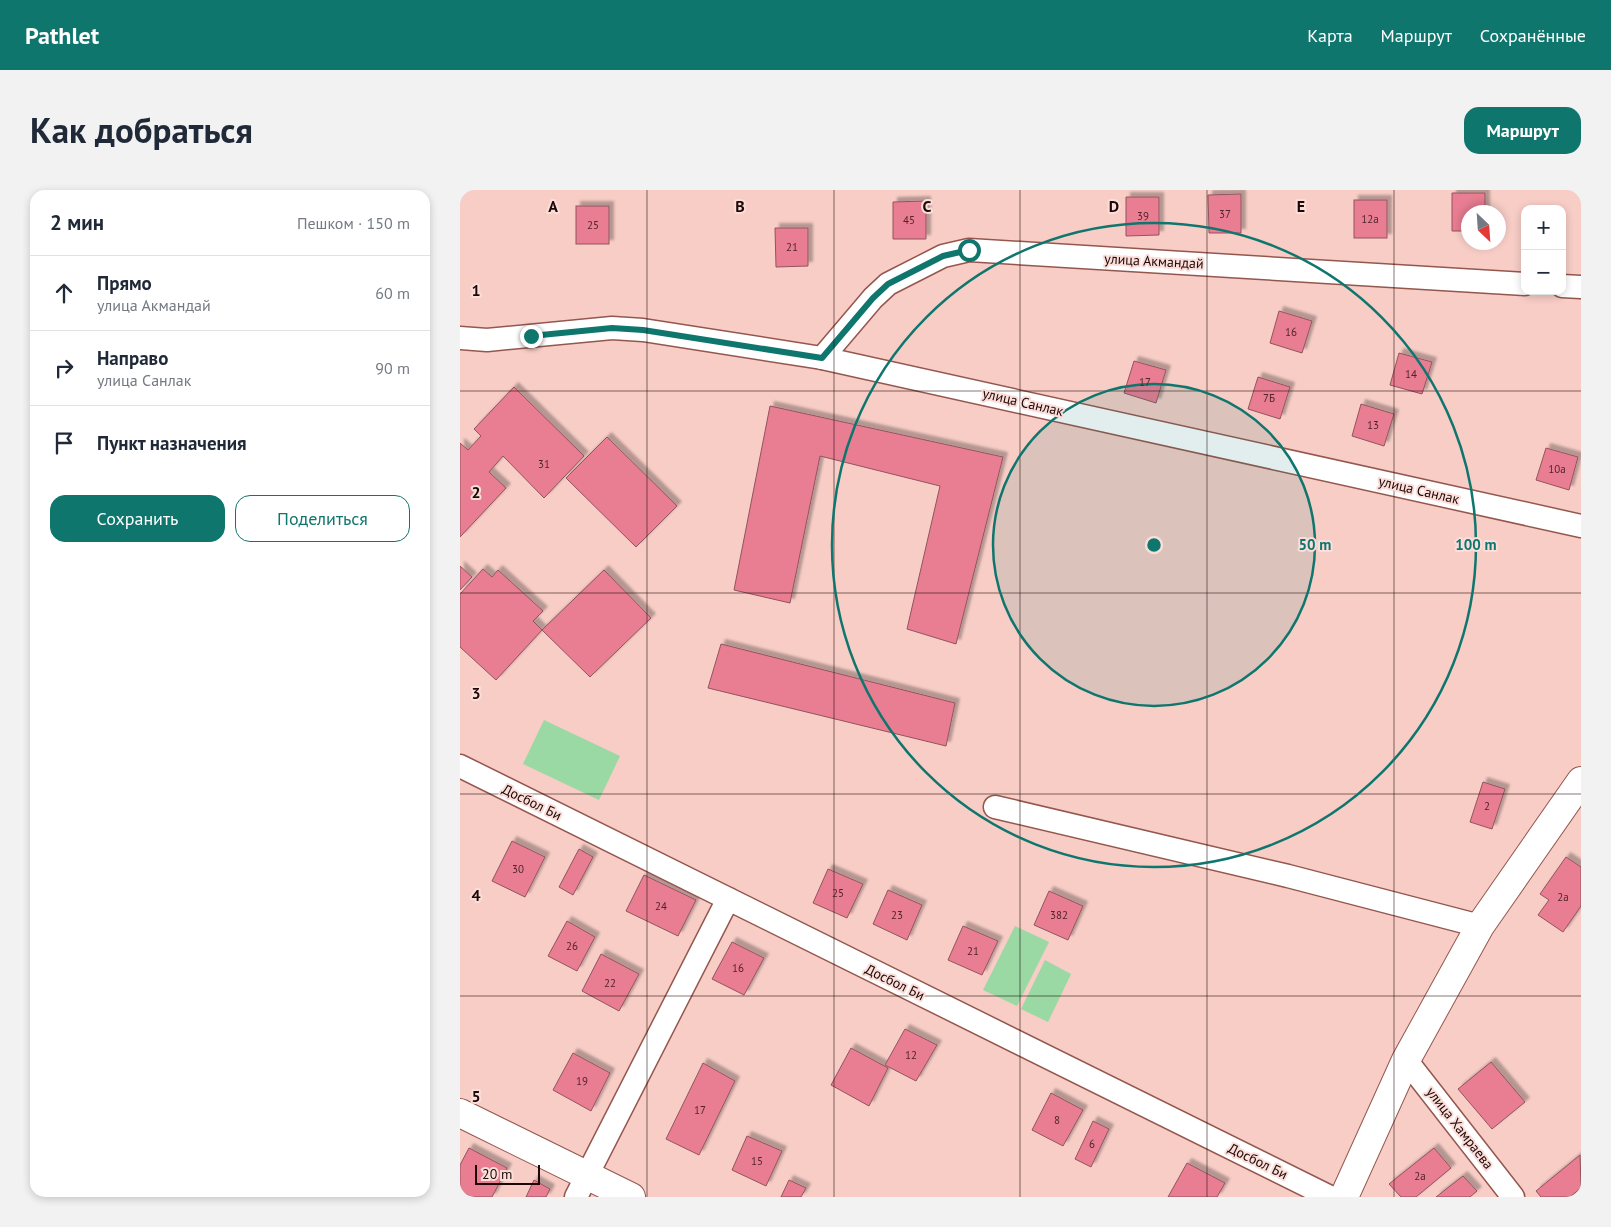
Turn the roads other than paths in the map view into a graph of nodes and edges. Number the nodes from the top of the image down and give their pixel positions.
1 (1521, 284) edge
2 (1566, 286) edge
3 (1581, 287) edge
4 (460, 338) edge
5 (822, 358) junction
6 (1581, 526) edge
7 (460, 766) edge
8 (1581, 781) edge
9 (995, 807) dead end
10 (728, 899) junction
11 (1480, 926) junction
12 (1406, 1060) junction
13 (460, 1113) edge
14 (581, 1186) edge
15 (631, 1197) edge
16 (1330, 1197) edge
17 (1344, 1197) edge
18 (1513, 1197) edge

1 - 5 street, улица Акмандай
2 - 3 street
4 - 5 street, улица Санлак
5 - 6 street, улица Санлак
7 - 10 street, Досбол Би
8 - 11 street
9 - 11 street
10 - 14 street
10 - 16 street, Досбол Би
11 - 12 street
12 - 17 street
12 - 18 street, улица Хамраева
13 - 14 street
14 - 15 street

